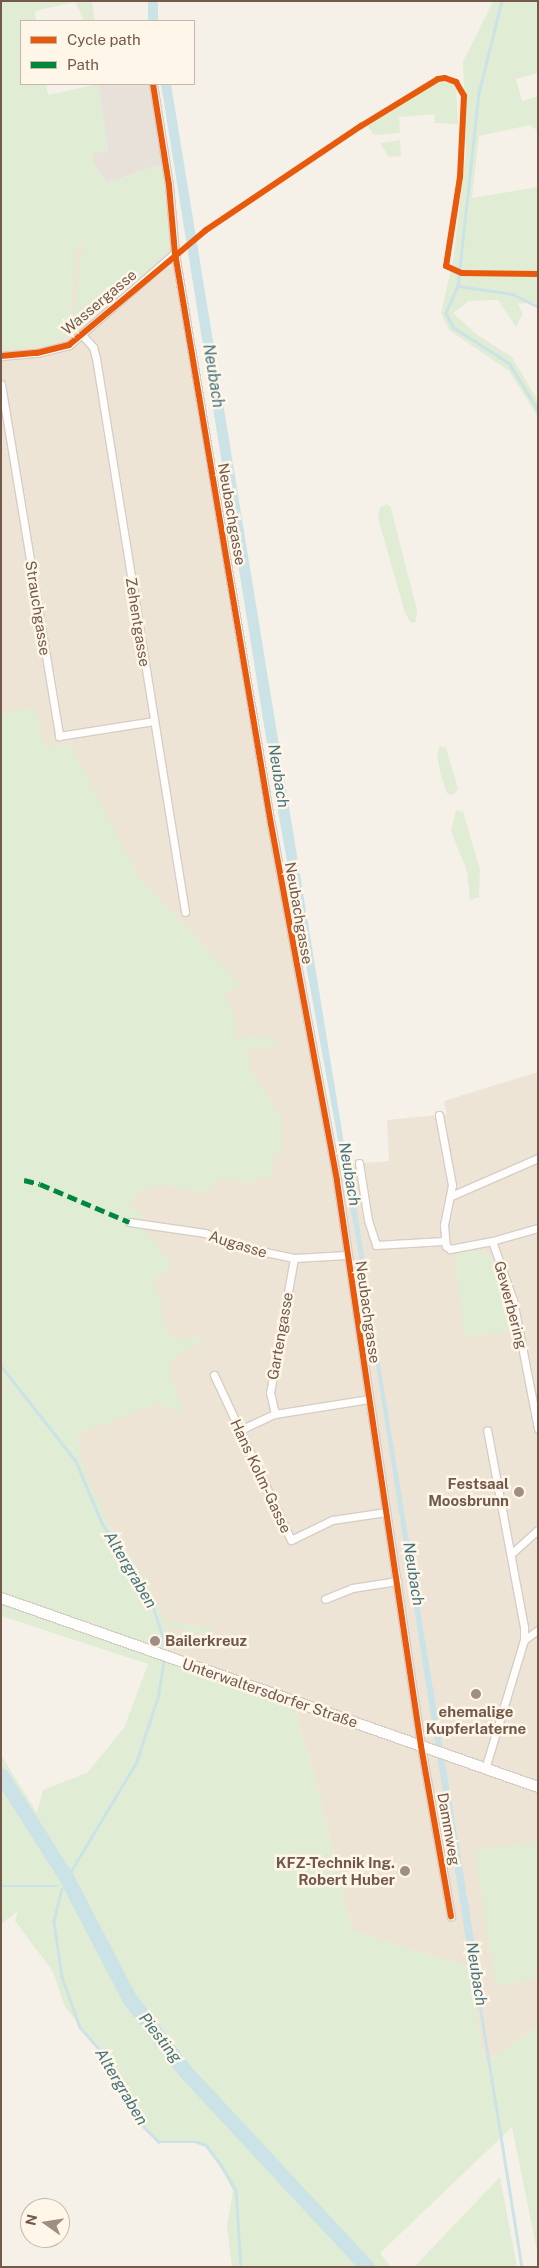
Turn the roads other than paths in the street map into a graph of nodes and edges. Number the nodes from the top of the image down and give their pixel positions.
1 (153, 85) edge
2 (175, 253) junction
3 (83, 336) junction
4 (1, 356) edge
5 (1, 384) edge
6 (154, 721) junction
7 (185, 912) dead end
8 (439, 1115) dead end
9 (538, 1158) edge
10 (359, 1163) dead end
11 (451, 1196) junction
12 (129, 1222) dead end
13 (538, 1228) edge
14 (443, 1241) junction
15 (492, 1241) junction
16 (347, 1255) junction
17 (294, 1258) junction
18 (214, 1375) dead end
19 (369, 1399) junction
20 (275, 1414) junction
21 (538, 1429) edge
22 (240, 1430) junction
23 (487, 1430) dead end
24 (386, 1512) junction
25 (538, 1530) edge
26 (511, 1554) junction
27 (397, 1581) junction
28 (1, 1598) edge
29 (325, 1599) dead end
30 (538, 1630) edge
31 (524, 1640) junction
32 (421, 1746) junction
33 (485, 1769) junction
34 (538, 1787) edge
35 (451, 1916) dead end

1 - 2 street, Neubachgasse
2 - 3 street, Wassergasse
2 - 16 street, Neubachgasse
3 - 4 street, Wassergasse
3 - 6 street, Zehentgasse
5 - 6 street, Strauchgasse
6 - 7 street, Zehentgasse
8 - 11 street
9 - 11 street
10 - 14 street
11 - 14 street
12 - 17 street, Augasse
13 - 15 street
14 - 15 street
15 - 21 street, Gewerbering
16 - 17 street, Augasse
16 - 19 street, Neubachgasse
17 - 20 street, Gartengasse
18 - 22 street, Hans Kolm-Gasse
19 - 20 street
19 - 24 street, Neubachgasse
20 - 22 street
22 - 24 street, Hans Kolm-Gasse
23 - 26 street
24 - 27 street, Neubachgasse
25 - 26 street
26 - 31 street
27 - 29 street
27 - 32 street, Neubachgasse
28 - 32 main road, Unterwaltersdorfer Straße
30 - 31 street
31 - 33 street
32 - 33 main road, Unterwaltersdorfer Straße
32 - 35 street, Dammweg
33 - 34 main road, Unterwaltersdorfer Straße

